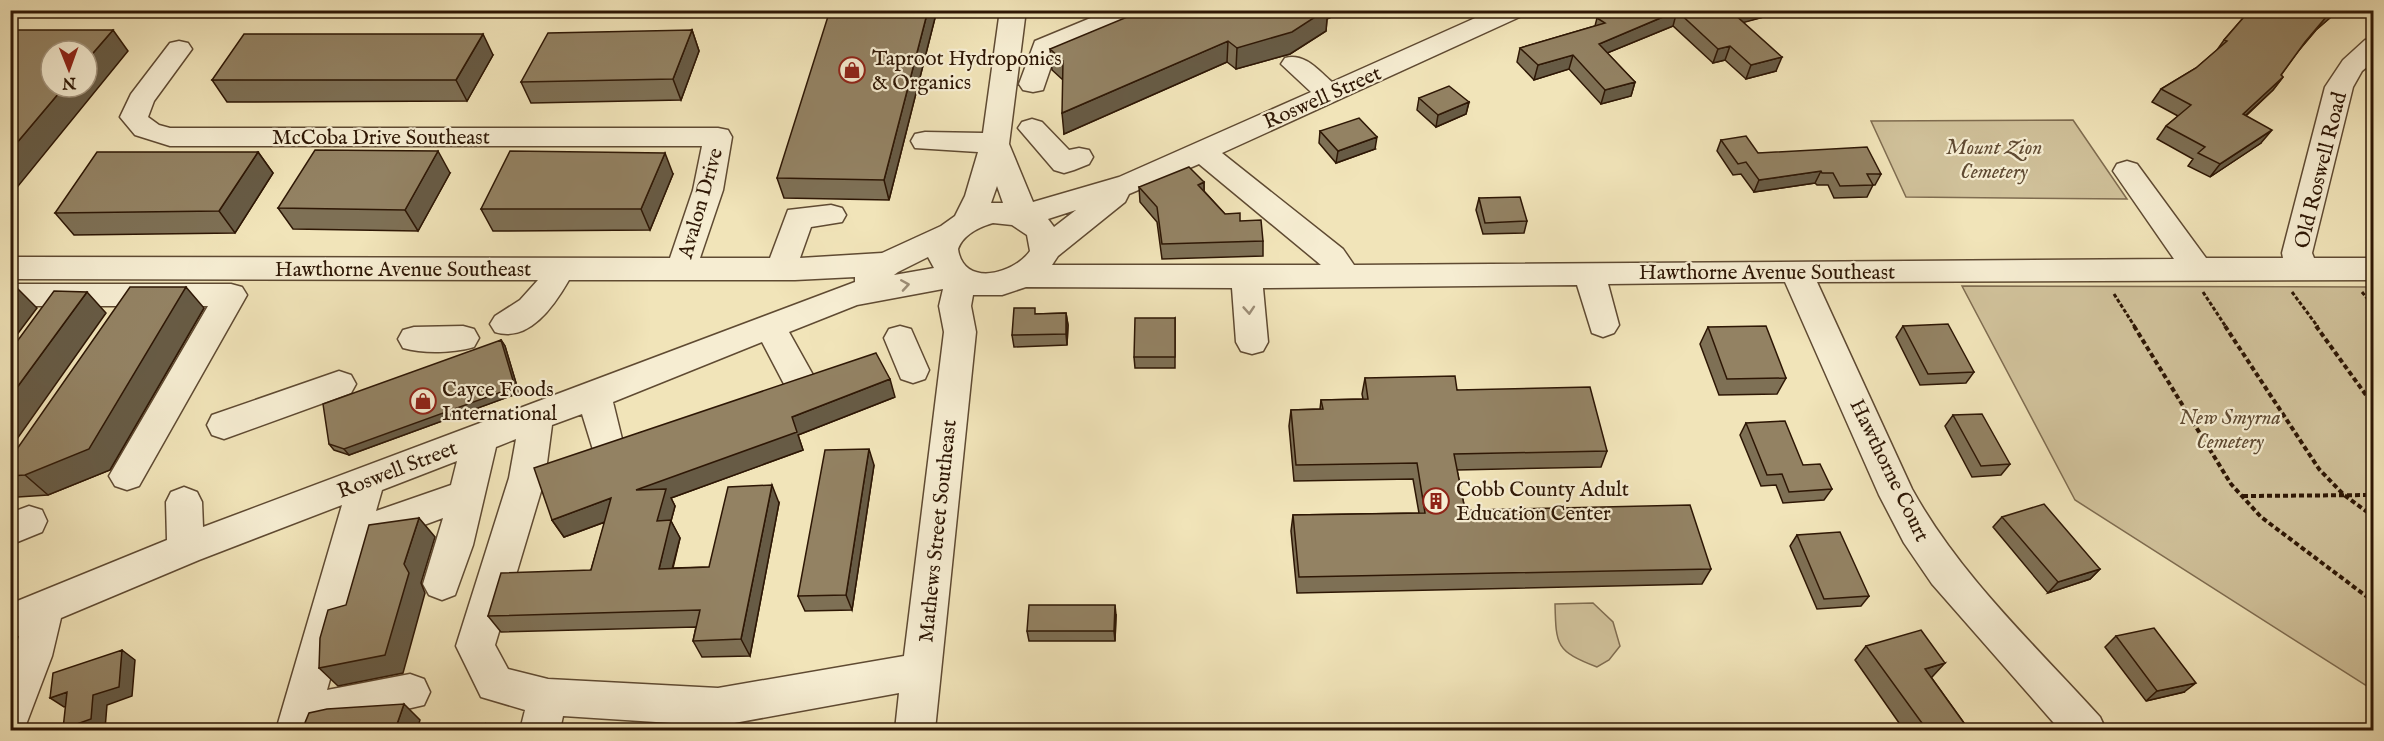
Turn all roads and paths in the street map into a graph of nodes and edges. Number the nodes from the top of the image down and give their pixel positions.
1 (1013, 10) edge
2 (1133, 10) edge
3 (1513, 11) edge
4 (2373, 46) edge
5 (178, 49) dead end
6 (1294, 64) dead end
7 (1033, 84) dead end
8 (1329, 93) junction
9 (1032, 128) dead end
10 (718, 137) joint
11 (925, 143) dead end
12 (994, 143) junction
13 (1201, 152) junction
14 (1079, 157) dead end
15 (2127, 171) dead end
16 (1128, 184) junction
17 (831, 215) dead end
18 (1021, 216) junction
19 (959, 227) junction
20 (1045, 251) junction
21 (886, 264) junction
22 (10, 268) edge
23 (681, 269) junction
24 (788, 269) junction
25 (2373, 269) edge
26 (558, 270) junction
27 (2100, 270) junction
28 (2193, 270) junction
29 (2289, 270) junction
30 (1796, 271) junction
31 (1589, 273) junction
32 (959, 276) junction
33 (1346, 276) junction
34 (1247, 277) junction
35 (1161, 278) junction
36 (1010, 280) junction
37 (10, 295) edge
38 (67, 295) junction
39 (139, 295) junction
40 (842, 298) junction
41 (48, 321) edge
42 (506, 324) dead end
43 (118, 325) edge
44 (1603, 325) dead end
45 (770, 326) junction
46 (960, 332) junction
47 (900, 338) dead end
48 (1252, 342) dead end
49 (913, 370) dead end
50 (796, 375) dead end
51 (339, 384) dead end
52 (595, 395) junction
53 (2373, 406) edge
54 (536, 417) junction
55 (224, 424) dead end
56 (481, 438) junction
57 (606, 443) edge
58 (127, 476) dead end
59 (367, 480) junction
60 (466, 494) junction
61 (2344, 495) junction
62 (2373, 495) edge
63 (2243, 496) junction
64 (184, 502) dead end
65 (2373, 517) edge
66 (351, 536) junction
67 (186, 549) junction
68 (442, 584) dead end
69 (2373, 602) edge
70 (19, 618) edge
71 (921, 671) junction
72 (410, 692) dead end
73 (544, 714) edge
74 (10, 717) edge
75 (299, 722) edge
76 (915, 730) edge
77 (2086, 730) edge

1 - 12 street
2 - 7 street
3 - 8 street, Roswell Street
4 - 29 street, Old Roswell Road
5 - 10 street, McCoba Drive Southeast
6 - 8 street
8 - 13 street, Roswell Street
9 - 14 street
10 - 23 street, Avalon Drive
11 - 12 street
12 - 18 street
12 - 19 street
13 - 16 street, Roswell Street
13 - 33 street
15 - 28 street
16 - 18 street, Roswell Street
16 - 20 street, Roswell Street
17 - 24 street
18 - 19 street
18 - 20 street
19 - 21 street, Roswell Street
19 - 32 street
20 - 35 street, Hawthorne Avenue Southeast
20 - 36 street
21 - 24 street, Hawthorne Avenue Southeast
21 - 40 street, Roswell Street
22 - 26 street, Hawthorne Avenue Southeast
23 - 24 street, Hawthorne Avenue Southeast
23 - 26 street, Hawthorne Avenue Southeast
24 - 40 street
25 - 29 street, Hawthorne Avenue Southeast
26 - 42 street
27 - 28 street, Hawthorne Avenue Southeast
27 - 30 street, Hawthorne Avenue Southeast
27 - 63 path
28 - 29 street, Hawthorne Avenue Southeast
28 - 61 path
29 - 53 path
30 - 31 street, Hawthorne Avenue Southeast
30 - 77 street, Hawthorne Court
31 - 33 street, Hawthorne Avenue Southeast
31 - 44 street
32 - 36 street
40 -> 32 street, Roswell Street
32 - 46 street, Mathews Street Southeast
33 - 34 street, Hawthorne Avenue Southeast
34 - 35 street, Hawthorne Avenue Southeast
34 -> 48 street
35 - 36 street, Hawthorne Avenue Southeast
36 - 46 street
37 - 38 street
38 - 39 street
38 - 41 street
39 - 43 street
39 - 58 street
40 - 45 street, Roswell Street
45 - 50 street
45 - 52 street, Roswell Street
46 - 71 street, Mathews Street Southeast
47 - 49 street
51 - 55 street
52 - 54 street, Roswell Street
52 - 57 street
54 - 56 street, Roswell Street
54 - 73 street
56 - 59 street, Roswell Street
56 - 60 street
59 - 66 street
59 - 67 street, Roswell Street
60 - 66 street
60 - 68 street
61 - 62 path
61 - 63 path
61 - 65 path
63 - 69 path
64 - 67 street
66 - 75 street
67 - 70 street, Roswell Street
70 - 74 street
71 - 73 street
71 - 76 street, Mathews Street Southeast
72 - 75 street

